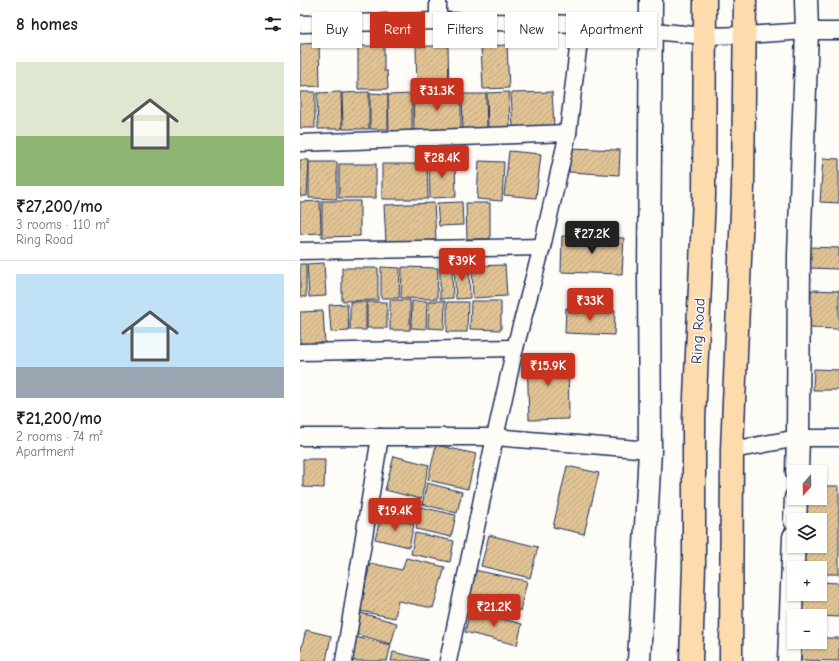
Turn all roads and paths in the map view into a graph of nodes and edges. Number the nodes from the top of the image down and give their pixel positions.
1 (438, 0) edge
2 (651, 0) edge
3 (705, 0) edge
4 (745, 0) edge
5 (806, 0) edge
6 (438, 12) edge
7 (651, 12) edge
8 (433, 21) edge
9 (497, 22) edge
10 (300, 24) edge
11 (566, 24) edge
12 (806, 31) junction
13 (839, 31) edge
14 (657, 32) edge
15 (705, 36) junction
16 (745, 36) junction
17 (578, 48) edge
18 (651, 48) edge
19 (568, 133) junction
20 (300, 143) edge
21 (542, 247) junction
22 (300, 251) edge
23 (515, 348) junction
24 (300, 352) edge
25 (380, 437) junction
26 (495, 437) junction
27 (300, 438) edge
28 (798, 438) junction
29 (839, 438) edge
30 (650, 450) junction
31 (732, 450) junction
32 (797, 465) edge
33 (793, 553) edge
34 (344, 661) edge
35 (448, 661) edge
36 (639, 661) edge
37 (691, 661) edge
38 (731, 661) edge
39 (789, 661) edge

1 - 6 street
2 - 7 street
3 - 15 highway, Ring Road
4 - 16 highway
5 - 12 street
8 - 10 street
9 - 11 street
12 - 13 street
12 - 16 street
12 - 28 street
14 - 15 street
15 - 16 street
15 - 37 highway, Ring Road
16 - 31 highway
17 - 19 street
18 - 30 street
19 - 20 street
19 - 21 street
21 - 22 street
21 - 23 street
23 - 24 street
23 - 26 street
25 - 26 street
25 - 27 street
25 - 34 street
26 - 30 street
26 - 35 street
28 - 29 street
28 - 31 street
28 - 32 street
30 - 36 street
31 - 38 highway
33 - 39 street

